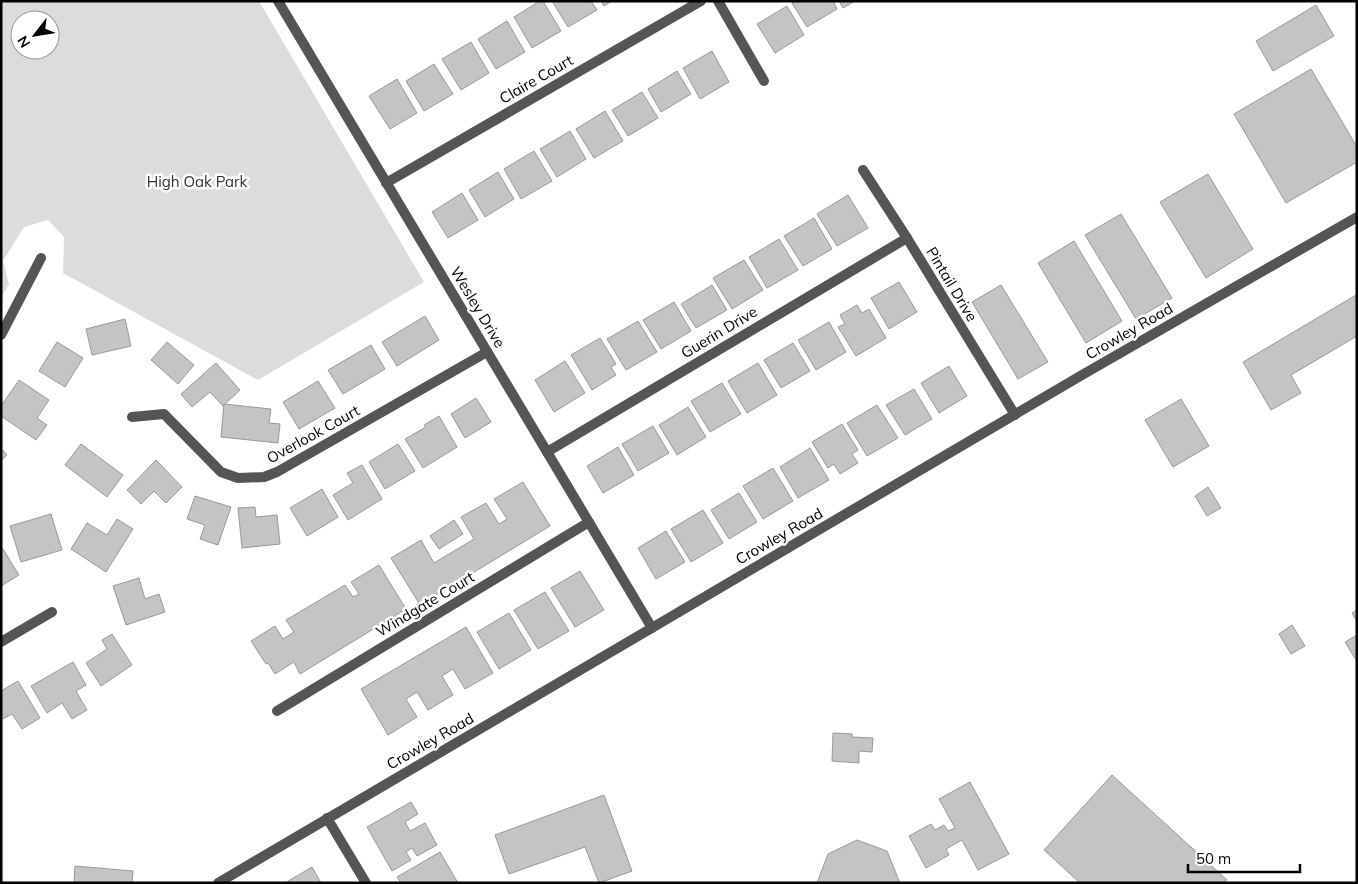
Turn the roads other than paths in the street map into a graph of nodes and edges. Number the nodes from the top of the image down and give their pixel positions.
1 (278, 1) edge
2 (701, 1) edge
3 (718, 1) edge
4 (764, 81) dead end
5 (863, 170) dead end
6 (386, 183) junction
7 (1357, 217) edge
8 (907, 238) junction
9 (41, 258) dead end
10 (1, 335) edge
11 (487, 352) junction
12 (1015, 415) junction
13 (132, 417) dead end
14 (547, 452) junction
15 (590, 522) junction
16 (52, 612) dead end
17 (652, 628) junction
18 (1, 642) edge
19 (277, 710) dead end
20 (326, 818) junction
21 (218, 883) edge
22 (366, 883) edge

1 - 6 street, Wesley Drive
2 - 6 street, Claire Court
3 - 4 street
5 - 8 street, Pintail Drive
6 - 11 street, Wesley Drive
7 - 12 street, Crowley Road
8 - 12 street, Pintail Drive
8 - 14 street, Guerin Drive
9 - 10 street
11 - 13 street, Overlook Court
11 - 14 street, Wesley Drive
12 - 17 street, Crowley Road
14 - 15 street, Wesley Drive
15 - 17 street, Wesley Drive
15 - 19 street, Windgate Court
16 - 18 street
17 - 20 street, Crowley Road
20 - 21 street, Crowley Road
20 - 22 street

